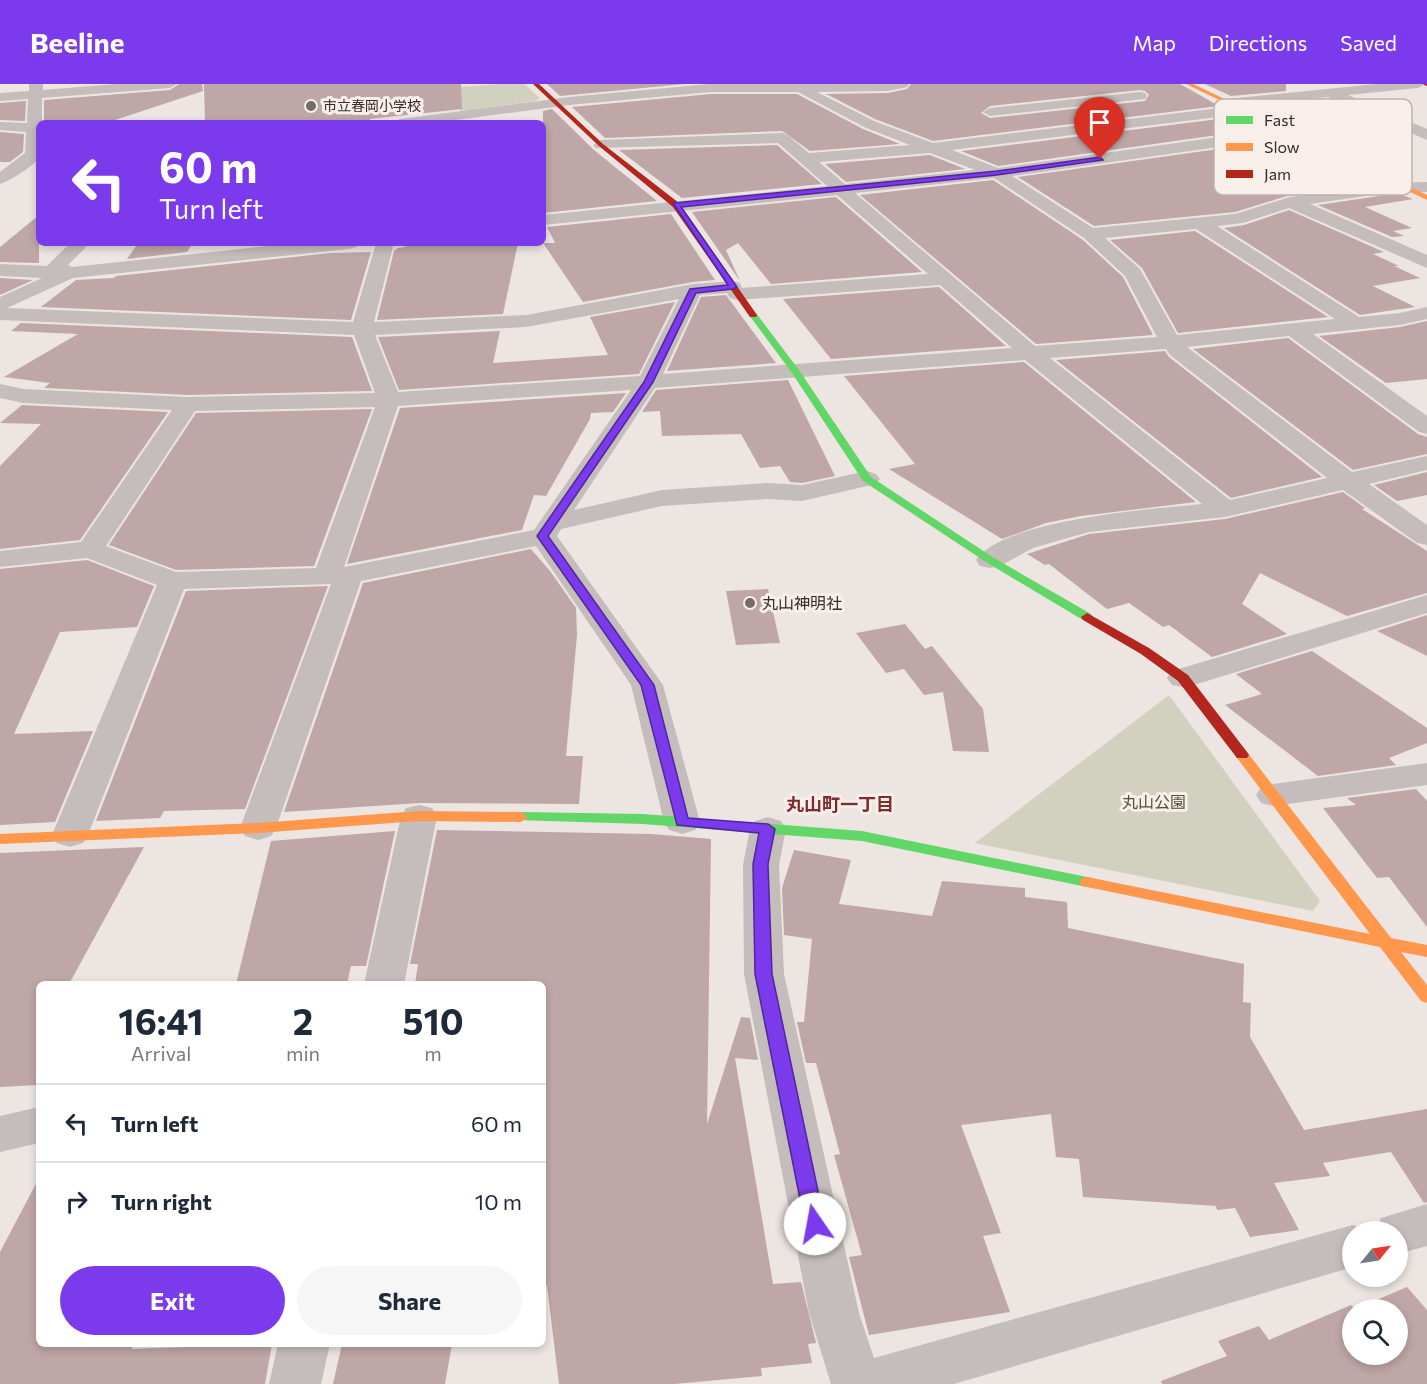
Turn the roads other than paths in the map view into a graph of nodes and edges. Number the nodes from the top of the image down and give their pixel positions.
1 (170, 84) edge
2 (536, 84) edge
3 (902, 84) edge
4 (1115, 84) edge
5 (1189, 84) edge
6 (1309, 84) edge
7 (1418, 84) edge
8 (723, 86) edge
9 (804, 88) junction
10 (35, 89) edge
11 (1329, 93) junction
12 (0, 97) edge
13 (1219, 99) edge
14 (1268, 99) edge
15 (1343, 99) edge
16 (1150, 100) junction
17 (557, 103) junction
18 (990, 112) dead end
19 (1214, 114) edge
20 (1192, 117) junction
21 (37, 120) edge
22 (424, 120) edge
23 (0, 126) edge
24 (36, 127) edge
25 (1412, 129) edge
26 (36, 134) edge
27 (1427, 135) edge
28 (1214, 143) edge
29 (601, 145) junction
30 (931, 148) junction
31 (34, 155) edge
32 (804, 158) junction
33 (0, 159) edge
34 (997, 173) junction
35 (0, 179) edge
36 (1427, 187) edge
37 (1412, 188) edge
38 (839, 189) junction
39 (1412, 192) edge
40 (1338, 195) edge
41 (1427, 198) edge
42 (1290, 202) junction
43 (676, 205) junction
44 (546, 220) edge
45 (1201, 224) junction
46 (1090, 234) junction
47 (78, 246) edge
48 (321, 246) edge
49 (384, 246) edge
50 (1427, 262) edge
51 (0, 270) edge
52 (69, 273) junction
53 (944, 279) junction
54 (693, 290) junction
55 (735, 291) junction
56 (0, 304) edge
57 (1427, 313) edge
58 (0, 314) edge
59 (1400, 319) junction
60 (1353, 322) junction
61 (362, 329) junction
62 (1292, 329) junction
63 (1427, 332) edge
64 (1171, 342) junction
65 (1030, 353) junction
66 (796, 372) junction
67 (648, 382) junction
68 (0, 391) edge
69 (23, 396) junction
70 (389, 400) junction
71 (188, 404) junction
72 (0, 417) edge
73 (1427, 427) edge
74 (1427, 463) edge
75 (867, 479) junction
76 (1346, 481) junction
77 (1225, 509) junction
78 (546, 530) junction
79 (1427, 537) edge
80 (90, 549) junction
81 (0, 559) edge
82 (990, 560) junction
83 (338, 575) junction
84 (173, 581) junction
85 (1427, 604) edge
86 (1183, 678) junction
87 (1427, 774) edge
88 (1273, 795) junction
89 (419, 816) junction
90 (682, 822) junction
91 (258, 828) junction
92 (768, 829) junction
93 (70, 835) junction
94 (0, 839) edge
95 (1388, 945) junction
96 (1427, 951) edge
97 (385, 981) edge
98 (1427, 998) edge
99 (36, 1126) edge
100 (0, 1134) edge
101 (1427, 1225) edge
102 (1408, 1230) edge
103 (1342, 1249) edge
104 (303, 1347) edge
105 (294, 1384) edge
106 (857, 1384) edge
107 (869, 1384) edge

1 - 10 street
2 - 17 street
3 - 9 street
4 - 16 street
5 - 13 street
6 - 11 street
7 - 11 street
8 - 9 street
8 - 17 street
9 - 30 street
10 - 12 street
10 - 21 street
11 - 14 street
11 - 15 street
16 - 18 street
16 - 20 street
17 - 22 street
17 - 29 street
19 - 20 street
20 - 30 street
23 - 24 street
25 - 27 street
26 - 31 street
28 - 34 street
29 - 32 street
29 - 43 street
30 - 32 street
30 - 34 street
31 - 33 street
31 - 35 street
32 - 38 street
34 - 38 street
34 - 46 street
36 - 37 street
38 - 43 street
38 - 53 street
39 - 41 street
40 - 42 street
42 - 45 street
42 - 50 street
43 - 44 street
43 - 55 street
45 - 46 street
45 - 60 street
46 - 64 street
47 - 52 street
48 - 52 street
49 - 61 street
51 - 52 street
52 - 56 street
53 - 55 street
53 - 65 street
54 - 55 street
54 - 61 street
54 - 67 street
55 - 66 street
57 - 59 street
58 - 61 street
59 - 60 street
59 - 63 street
60 - 62 street
61 - 70 street
62 - 64 street
62 - 73 street
64 - 65 street
64 - 76 street
65 - 66 street
65 - 77 street
66 - 67 street
66 - 75 street
67 - 70 street
67 - 78 street
68 - 69 street
69 - 71 street
69 - 72 street
70 - 71 street
70 - 83 street
71 - 80 street
74 - 76 street
75 - 78 street
75 - 82 street
76 - 77 street
76 - 79 street
77 - 82 street
78 - 83 street
78 - 90 street
80 - 81 street
80 - 84 street
82 - 86 street
83 - 84 street
83 - 91 street
84 - 93 street
85 - 86 street
86 - 88 street
87 - 88 street
88 - 95 street
89 - 90 street
89 - 91 street
89 - 97 street
90 - 92 street
91 - 93 street
92 - 95 street
92 - 106 street
93 - 94 street
95 - 96 street
95 - 98 street
99 - 100 street
101 - 102 street
103 - 107 street
104 - 105 street

